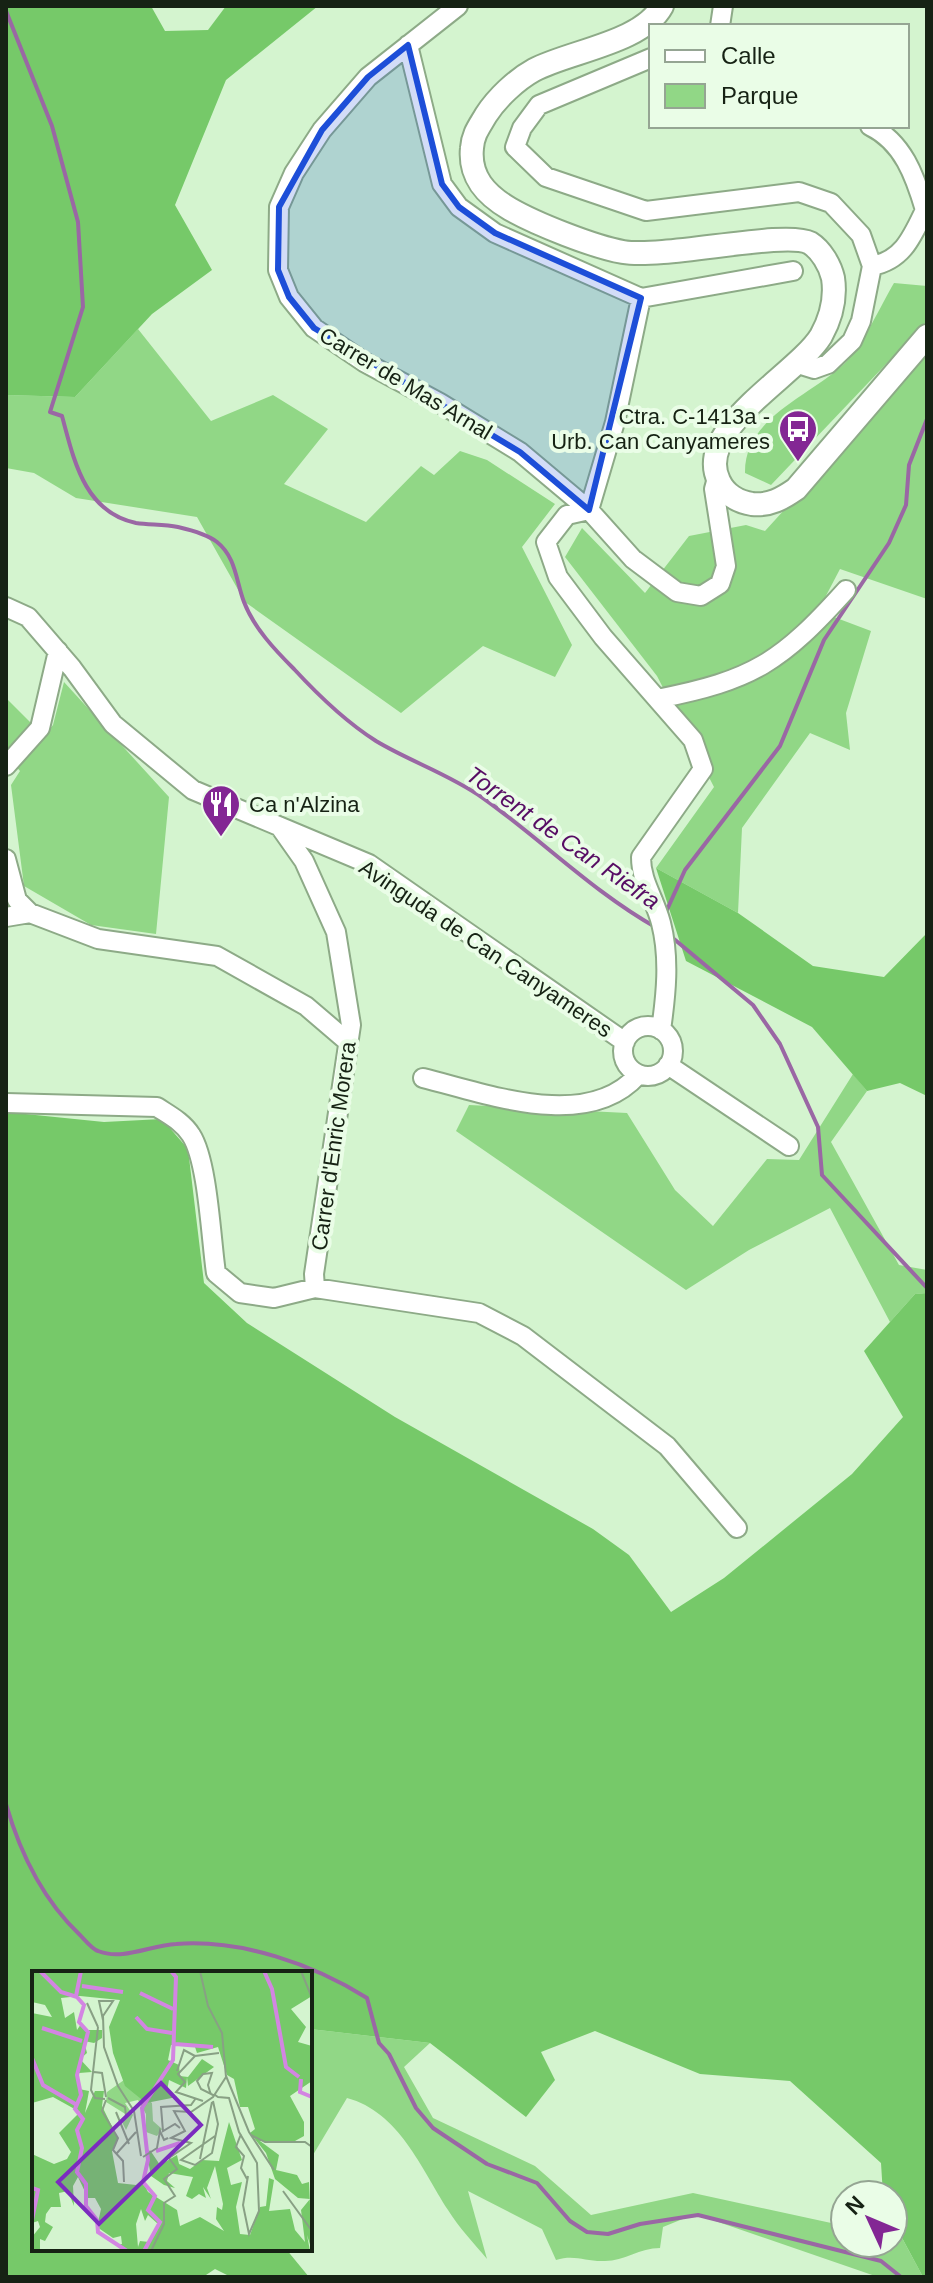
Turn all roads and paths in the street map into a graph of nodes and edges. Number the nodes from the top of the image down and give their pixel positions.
1 (458, 6) edge
2 (662, 6) edge
3 (408, 45) junction
4 (649, 59) edge
5 (874, 128) edge
6 (872, 266) junction
7 (793, 271) dead end
8 (641, 298) junction
9 (927, 336) edge
10 (798, 364) junction
11 (717, 478) junction
12 (745, 502) junction
13 (589, 510) junction
14 (718, 526) junction
15 (846, 590) dead end
16 (6, 607) edge
17 (58, 651) junction
18 (657, 699) junction
19 (6, 766) edge
20 (280, 827) junction
21 (6, 859) edge
22 (30, 913) junction
23 (6, 917) edge
24 (661, 1030) junction
25 (348, 1042) junction
26 (625, 1042) junction
27 (668, 1065) junction
28 (638, 1075) junction
29 (423, 1078) dead end
30 (6, 1103) edge
31 (789, 1146) dead end
32 (315, 1288) junction
33 (737, 1528) dead end

1 - 3 street, Carrer de Mas Arnal
2 - 10 main road
3 - 8 street
3 - 13 street, Carrer de Mas Arnal
4 - 6 street
5 - 6 street
6 - 10 street
7 - 8 street
8 - 13 street
9 - 12 main road
10 - 11 main road
11 - 12 main road
11 - 14 street
12 - 14 street
13 - 14 street
13 - 18 street
15 - 18 street
16 - 17 street, Avinguda de Can Canyameres
17 - 19 street
17 - 20 street, Avinguda de Can Canyameres
18 - 24 street
20 - 25 street, Carrer d'Enric Morera
20 - 26 street, Avinguda de Can Canyameres
21 - 22 street
22 - 23 street
22 - 25 street
24 - 26 street
24 - 27 street
25 - 32 street, Carrer d'Enric Morera
26 - 28 street
27 - 28 street
27 - 31 street
28 - 29 street
30 - 32 street
32 - 33 street

